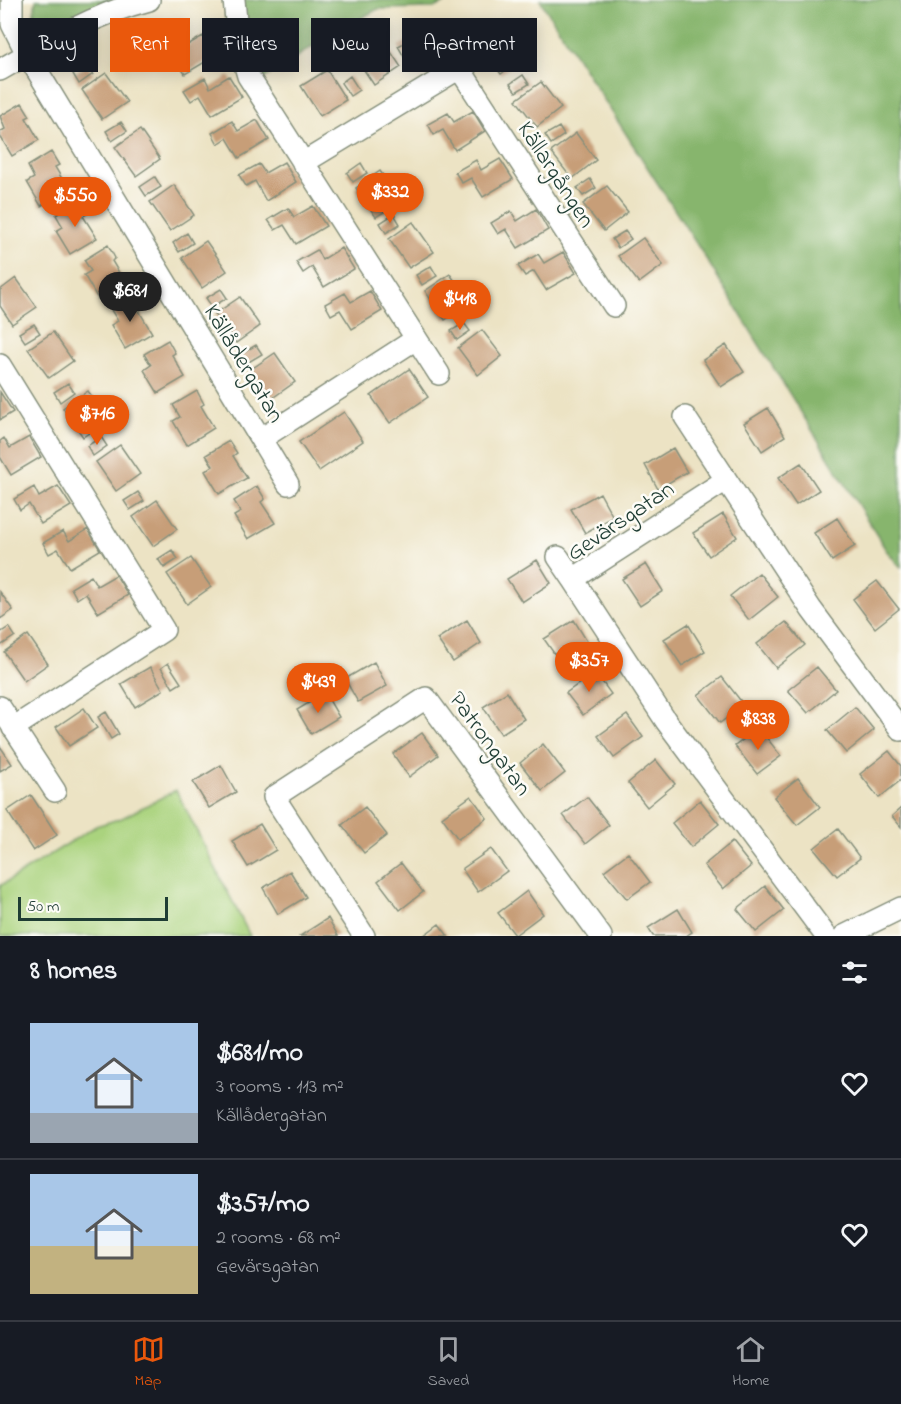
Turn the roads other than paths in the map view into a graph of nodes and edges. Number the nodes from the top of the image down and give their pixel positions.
1 (12, 0) edge
2 (149, 0) edge
3 (234, 0) edge
4 (93, 18) edge
5 (18, 36) edge
6 (18, 59) edge
7 (0, 70) edge
8 (38, 72) edge
9 (453, 72) edge
10 (460, 72) edge
11 (303, 163) junction
12 (614, 306) dead end
13 (416, 339) junction
14 (0, 365) edge
15 (439, 374) dead end
16 (685, 417) dead end
17 (261, 440) junction
18 (726, 480) junction
19 (288, 484) dead end
20 (558, 556) dead end
21 (573, 579) junction
22 (0, 707) edge
23 (13, 728) junction
24 (901, 730) edge
25 (55, 791) dead end
26 (901, 908) edge
27 (363, 936) edge
28 (601, 936) edge
29 (826, 936) edge
30 (844, 936) edge

1 - 5 street, Källådergatan
2 - 4 street
3 - 11 street
6 - 7 street
8 - 17 street, Källådergatan
9 - 11 street
10 - 12 street, Källargången
11 - 13 street
13 - 15 street
13 - 17 street
14 - 23 street
16 - 18 street
17 - 19 street, Källådergatan
18 - 21 street, Gevärsgatan
18 - 24 street
20 - 21 street
21 - 29 street, Gevärsgatan
22 - 23 street
23 - 25 street
26 - 30 street
27 - 28 street, Patrongatan

